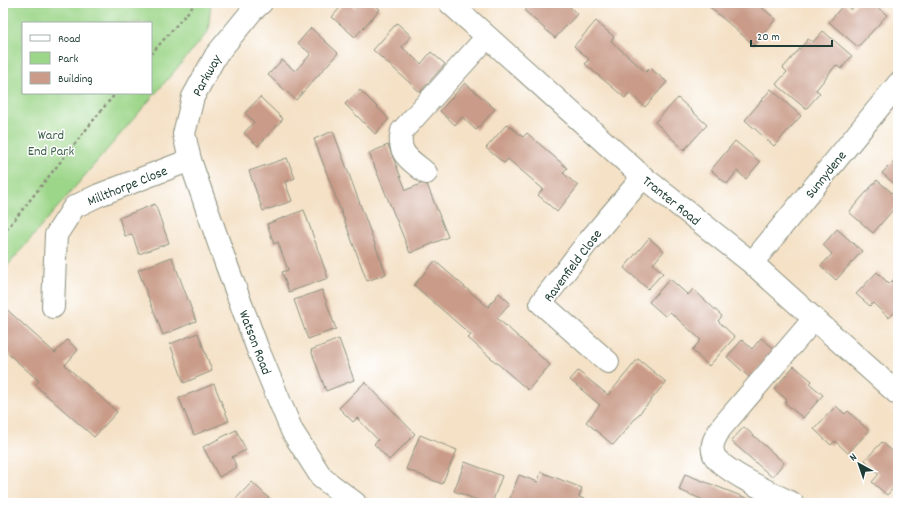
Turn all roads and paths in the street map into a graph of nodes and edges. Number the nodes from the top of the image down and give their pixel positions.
1 (196, 3) edge
2 (261, 3) edge
3 (450, 3) edge
4 (487, 37) junction
5 (152, 53) edge
6 (898, 84) edge
7 (115, 94) edge
8 (190, 160) junction
9 (426, 173) dead end
10 (643, 177) junction
11 (3, 234) edge
12 (752, 263) junction
13 (53, 307) dead end
14 (814, 319) junction
15 (608, 362) dead end
16 (898, 394) edge
17 (355, 503) edge
18 (792, 503) edge

1 - 5 path
2 - 8 street, Parkway
3 - 4 street, Tranter Road
4 - 9 street
4 - 10 street, Tranter Road
6 - 12 street, Sunnydene
7 - 11 path
8 - 13 street, Millthorpe Close
8 - 17 street, Watson Road
10 - 12 street, Tranter Road
10 - 15 street, Ravenfield Close
12 - 14 street, Tranter Road
14 - 16 street, Tranter Road
14 - 18 street

